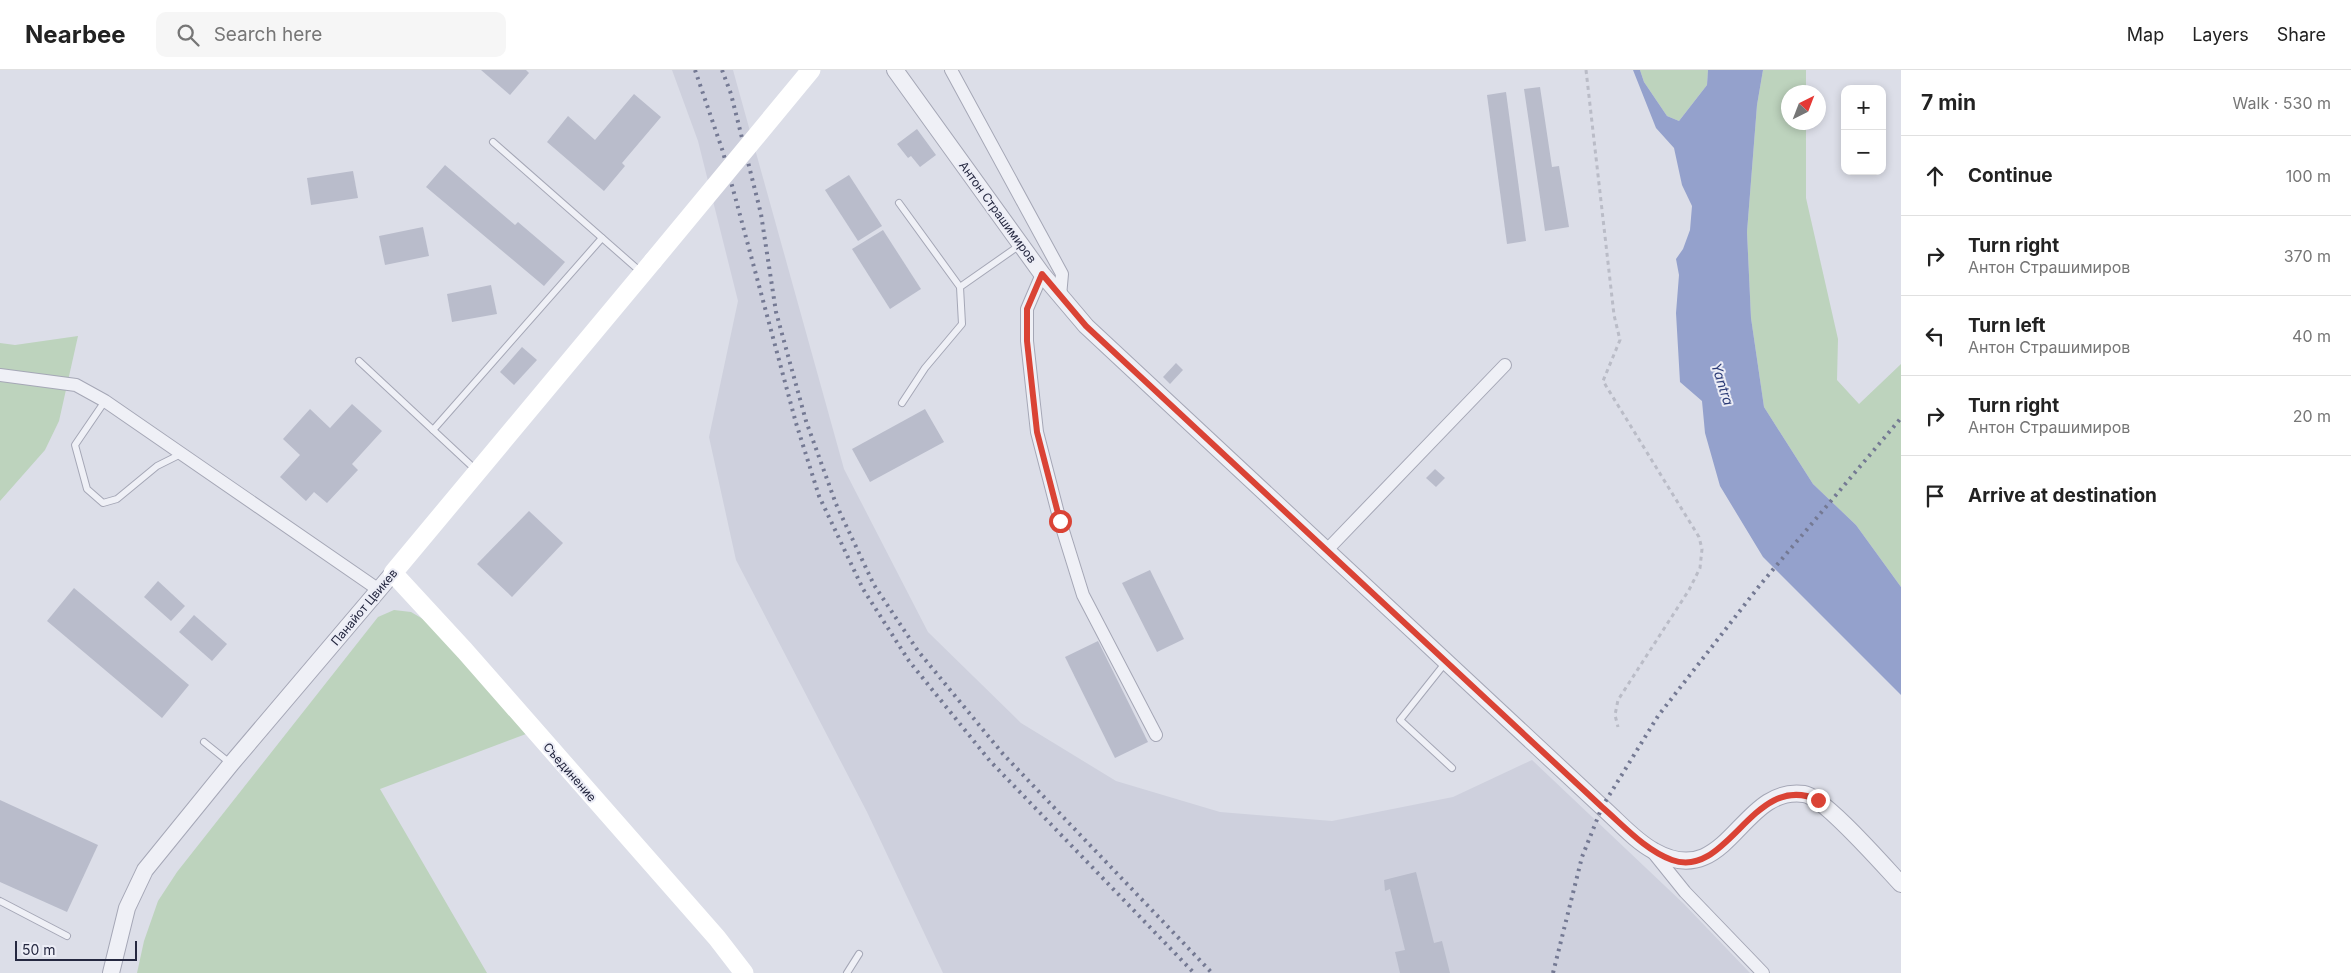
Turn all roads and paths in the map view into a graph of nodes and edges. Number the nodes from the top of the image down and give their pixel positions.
1 (811, 70) edge
2 (895, 70) edge
3 (951, 70) edge
4 (1586, 70) edge
5 (493, 142) dead end
6 (899, 203) dead end
7 (602, 238) junction
8 (1021, 244) junction
9 (648, 267) junction
10 (1042, 274) junction
11 (960, 287) junction
12 (1060, 296) junction
13 (359, 361) dead end
14 (1505, 365) dead end
15 (0, 374) edge
16 (106, 401) junction
17 (902, 403) dead end
18 (433, 430) junction
19 (181, 454) junction
20 (478, 471) junction
21 (1327, 550) junction
22 (393, 573) junction
23 (379, 590) junction
24 (1446, 662) junction
25 (1618, 727) dead end
26 (1156, 735) dead end
27 (204, 742) dead end
28 (230, 764) junction
29 (1452, 768) dead end
30 (1652, 851) junction
31 (1901, 884) edge
32 (0, 901) edge
33 (67, 936) dead end
34 (859, 954) dead end
35 (110, 973) edge
36 (744, 973) edge
37 (847, 973) edge
38 (1763, 973) edge

1 - 9 main road, Панайот Цвикев, bridge
2 - 8 street, Антон Страшимиров
3 - 12 street
4 - 25 path
5 - 7 lane
6 - 11 lane
7 - 9 lane
7 - 18 lane
8 - 10 street, Антон Страшимиров
8 - 11 lane
9 - 20 main road, Панайот Цвикев
10 - 12 street, Антон Страшимиров
10 - 26 street
11 - 17 lane
12 - 21 street, Антон Страшимиров
13 - 18 lane
14 - 21 street
15 - 16 street
16 - 19 street
16 - 19 lane
18 - 20 lane
19 - 23 street
20 - 22 main road, Панайот Цвикев
21 - 24 street, Антон Страшимиров
22 - 23 street, Панайот Цвикев
22 - 36 main road, Съединение
23 - 28 street, Панайот Цвикев
24 - 29 lane
24 - 30 street, Антон Страшимиров
27 - 28 lane
28 - 35 street, Панайот Цвикев
30 - 31 street, Антон Страшимиров
30 - 38 street
32 - 33 lane
34 - 37 lane

